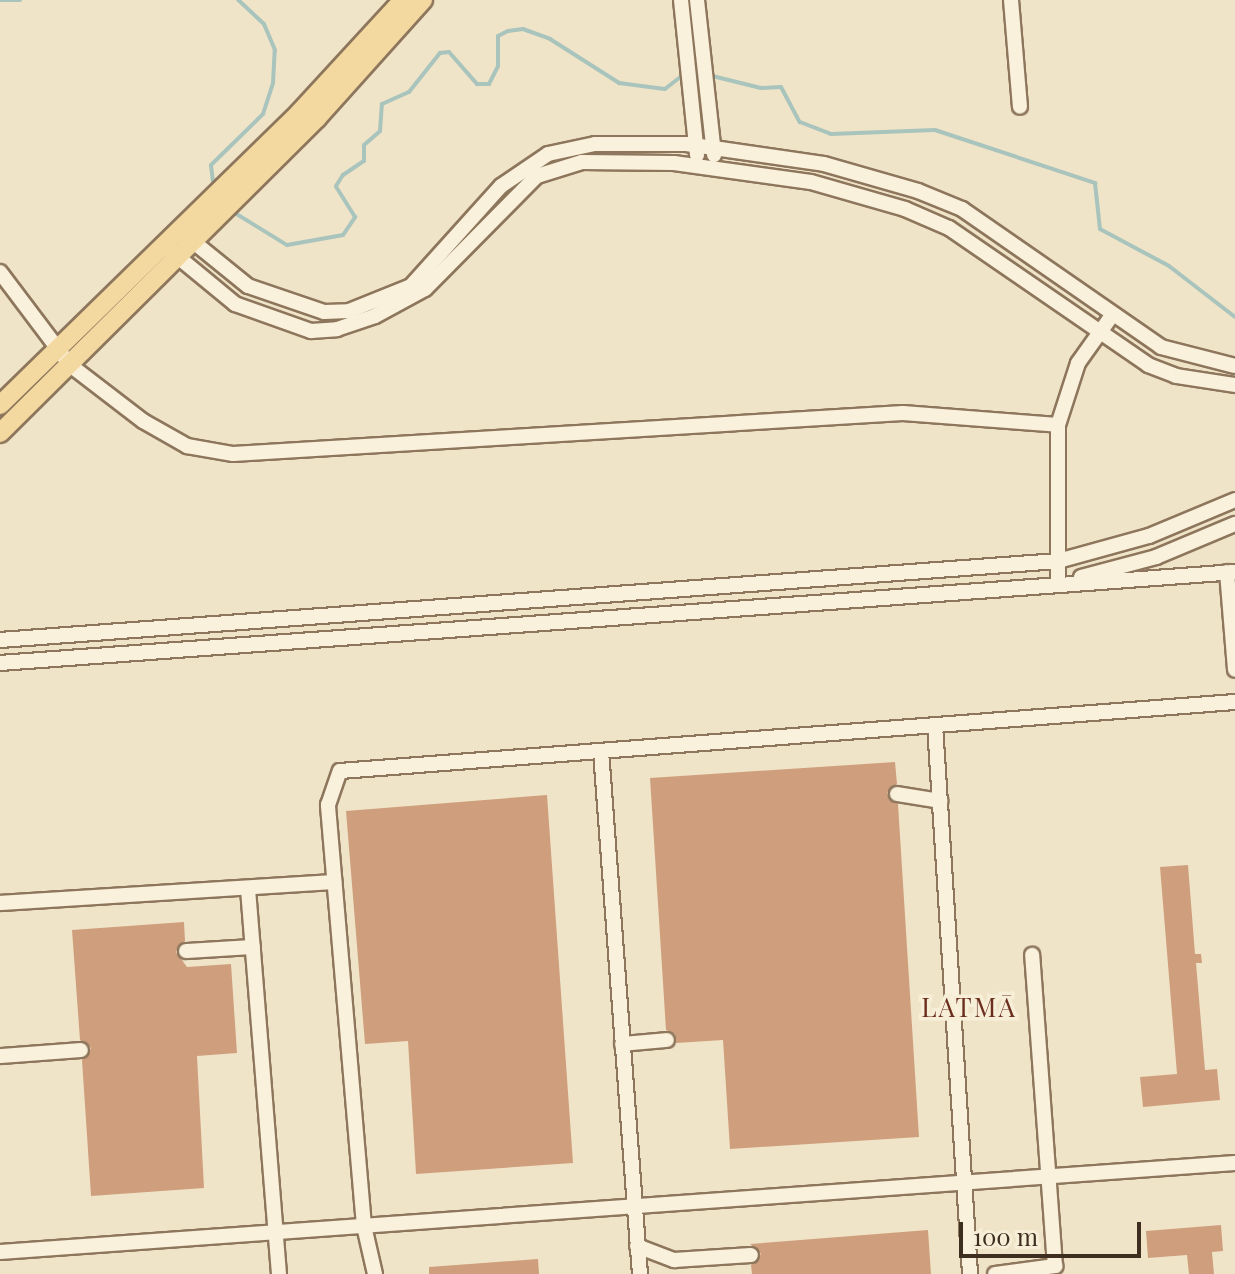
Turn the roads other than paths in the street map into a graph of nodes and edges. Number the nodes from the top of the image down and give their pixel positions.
1 (403, 0) edge
2 (423, 0) edge
3 (681, 0) edge
4 (697, 0) edge
5 (1011, 0) edge
6 (1020, 107) dead end
7 (696, 146) junction
8 (713, 148) junction
9 (699, 166) junction
10 (715, 169) junction
11 (235, 187) junction
12 (186, 236) junction
13 (171, 251) junction
14 (0, 272) edge
15 (1113, 314) junction
16 (1099, 333) junction
17 (57, 349) junction
18 (70, 365) junction
19 (1235, 366) edge
20 (1235, 385) edge
21 (0, 405) edge
22 (1058, 425) junction
23 (0, 433) edge
24 (1235, 500) edge
25 (1235, 524) edge
26 (1058, 561) junction
27 (1231, 572) edge
28 (1058, 585) junction
29 (0, 640) edge
30 (0, 663) edge
31 (1235, 670) edge
32 (1235, 702) edge
33 (935, 725) junction
34 (601, 751) junction
35 (897, 794) dead end
36 (940, 801) junction
37 (334, 882) junction
38 (248, 889) junction
39 (0, 903) edge
40 (253, 947) junction
41 (186, 951) dead end
42 (1032, 955) dead end
43 (667, 1040) dead end
44 (622, 1044) junction
45 (81, 1050) dead end
46 (0, 1056) edge
47 (1235, 1163) edge
48 (1048, 1176) junction
49 (963, 1185) junction
50 (634, 1207) junction
51 (364, 1226) junction
52 (276, 1232) junction
53 (637, 1246) junction
54 (0, 1252) edge
55 (751, 1255) dead end
56 (279, 1274) edge
57 (375, 1274) edge
58 (640, 1274) edge
59 (970, 1274) edge
60 (995, 1274) edge

1 - 11 main road
2 - 11 main road
3 - 7 street
4 - 8 street
5 - 6 street
7 - 8 street
7 - 9 street
7 - 12 street
8 - 10 street
8 - 15 street
9 - 10 street
9 - 13 street
10 - 16 street
11 - 12 main road
12 - 13 main road
13 - 17 main road
13 - 18 main road
14 - 17 street
15 - 16 street
15 - 19 street
16 - 20 street
16 - 22 street
17 - 18 street
17 - 21 main road
18 - 22 street
18 - 23 main road
22 - 26 street
24 - 26 street
25 - 28 street
26 - 28 street
26 - 29 street
27 - 28 street
27 - 31 street
28 - 30 street
32 - 33 street
33 - 34 street
33 - 36 street
34 - 37 street
34 - 44 street
35 - 36 street
36 - 49 street
37 - 38 street
37 - 51 street
38 - 39 street
38 - 40 street
40 - 41 street
40 - 52 street
42 - 48 street
43 - 44 street
44 - 50 street
45 - 46 street
47 - 48 street
48 - 49 street
48 - 60 street
49 - 50 street
49 - 59 street
50 - 51 street
50 - 53 street
51 - 52 street
51 - 57 street
52 - 54 street
52 - 56 street
53 - 55 street
53 - 58 street

